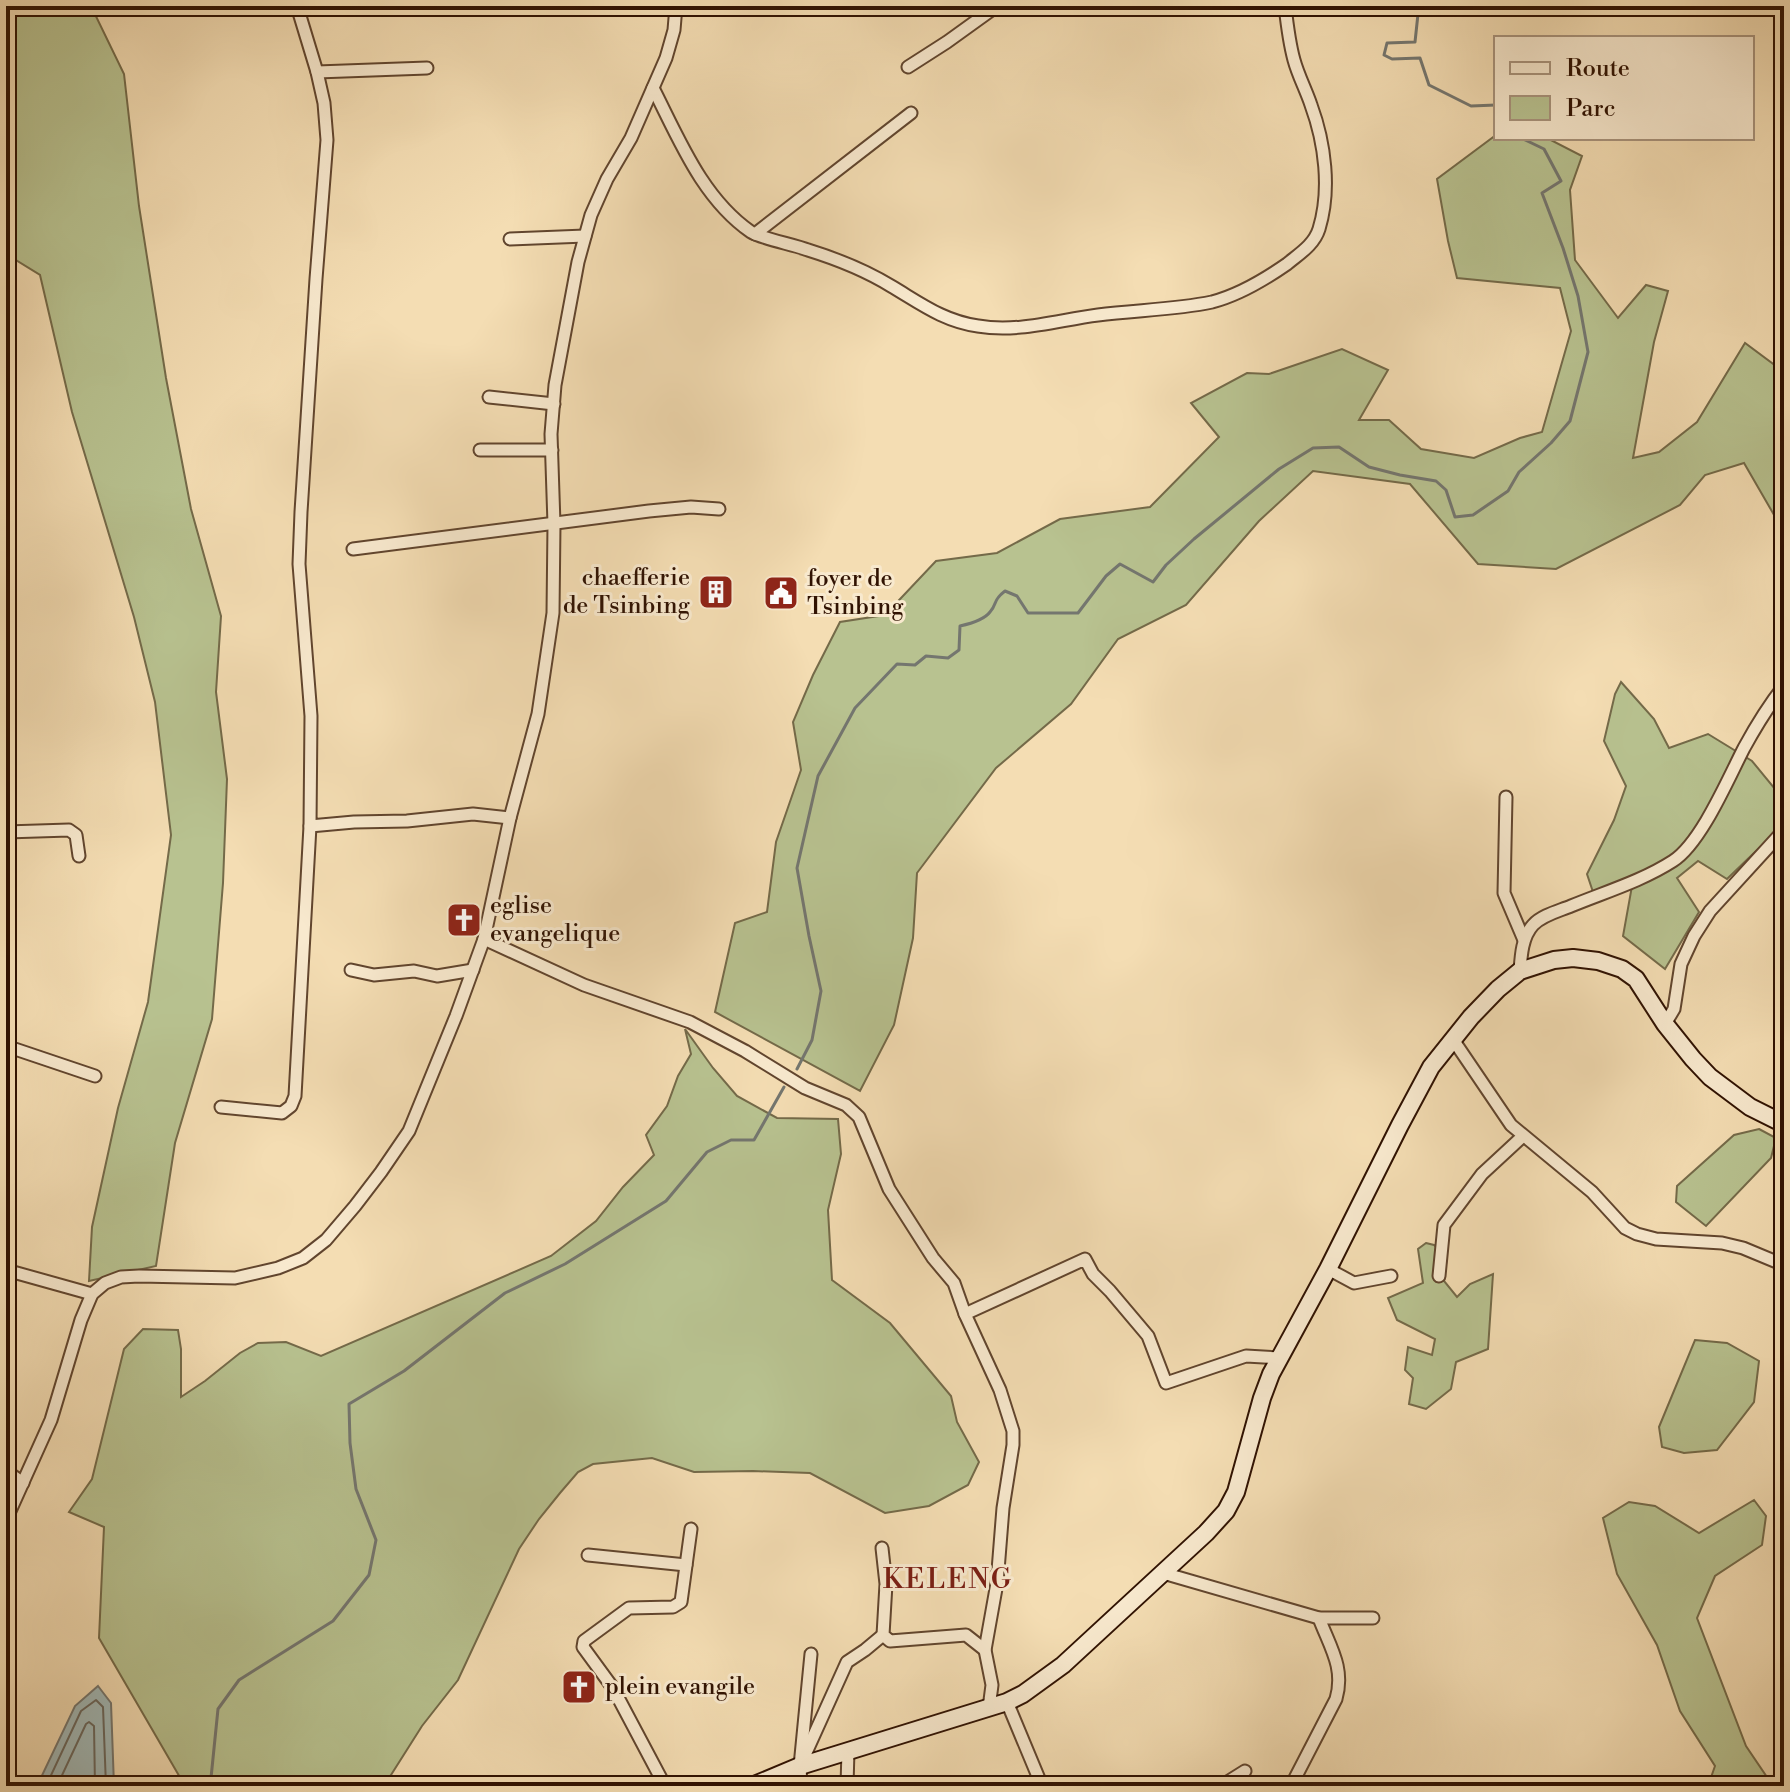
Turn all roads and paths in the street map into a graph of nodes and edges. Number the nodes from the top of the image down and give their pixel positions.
1 (297, 6) edge
2 (676, 6) edge
3 (997, 6) edge
4 (1285, 6) edge
5 (908, 67) dead end
6 (427, 68) dead end
7 (317, 72) junction
8 (653, 88) junction
9 (911, 113) dead end
10 (755, 234) junction
11 (585, 236) junction
12 (510, 239) dead end
13 (489, 397) dead end
14 (554, 404) junction
15 (480, 450) dead end
16 (552, 450) junction
17 (719, 509) dead end
18 (554, 524) junction
19 (353, 549) dead end
20 (1784, 686) edge
21 (1506, 797) dead end
22 (510, 818) junction
23 (310, 826) junction
24 (1784, 830) edge
25 (6, 832) edge
26 (79, 856) dead end
27 (484, 939) junction
28 (1524, 940) junction
29 (351, 970) dead end
30 (473, 970) junction
31 (1520, 971) junction
32 (1665, 1024) junction
33 (1452, 1038) junction
34 (6, 1046) edge
35 (95, 1076) dead end
36 (221, 1107) dead end
37 (1784, 1124) edge
38 (1523, 1136) junction
39 (1784, 1265) edge
40 (1328, 1269) junction
41 (6, 1270) edge
42 (1391, 1276) dead end
43 (1439, 1276) dead end
44 (92, 1294) junction
45 (965, 1314) junction
46 (1280, 1358) junction
47 (6, 1471) edge
48 (23, 1483) junction
49 (6, 1520) edge
50 (691, 1529) dead end
51 (882, 1548) dead end
52 (588, 1555) dead end
53 (686, 1565) junction
54 (1163, 1573) junction
55 (1319, 1618) junction
56 (1373, 1618) dead end
57 (883, 1635) junction
58 (985, 1650) junction
59 (811, 1654) dead end
60 (1007, 1702) junction
61 (989, 1708) junction
62 (848, 1750) junction
63 (800, 1766) junction
64 (1245, 1771) dead end
65 (665, 1786) edge
66 (752, 1786) edge
67 (801, 1786) edge
68 (847, 1786) edge
69 (1042, 1786) edge
70 (1221, 1786) edge
71 (1291, 1786) edge

1 - 7 street
2 - 8 street
3 - 5 street
4 - 10 street
6 - 7 street
7 - 23 street
8 - 10 street
8 - 11 street
9 - 10 street
11 - 12 street
11 - 14 street
13 - 14 street
14 - 16 street
15 - 16 street
16 - 18 street
17 - 18 street
18 - 19 street
18 - 22 street
20 - 28 street
21 - 28 street
22 - 23 street
22 - 27 street
23 - 36 street
24 - 32 street
25 - 26 street
27 - 30 street
27 - 45 street
28 - 31 street
29 - 30 street
30 - 44 street
31 - 32 main road
31 - 33 main road
32 - 37 main road
33 - 38 street
33 - 40 main road
34 - 35 street
38 - 39 street
38 - 43 street
40 - 42 street
40 - 46 main road
41 - 44 street
44 - 48 street
45 - 46 street
45 - 58 street
46 - 54 main road
47 - 48 street
48 - 49 street
50 - 53 street
51 - 57 street
52 - 53 street
53 - 65 street
54 - 55 street
54 - 60 main road
55 - 56 street
55 - 71 street
57 - 58 street
57 - 63 street
58 - 61 street
59 - 63 street
60 - 61 main road
60 - 69 street
61 - 62 main road
62 - 63 main road
62 - 68 street
63 - 66 main road
63 - 67 street
64 - 70 street

